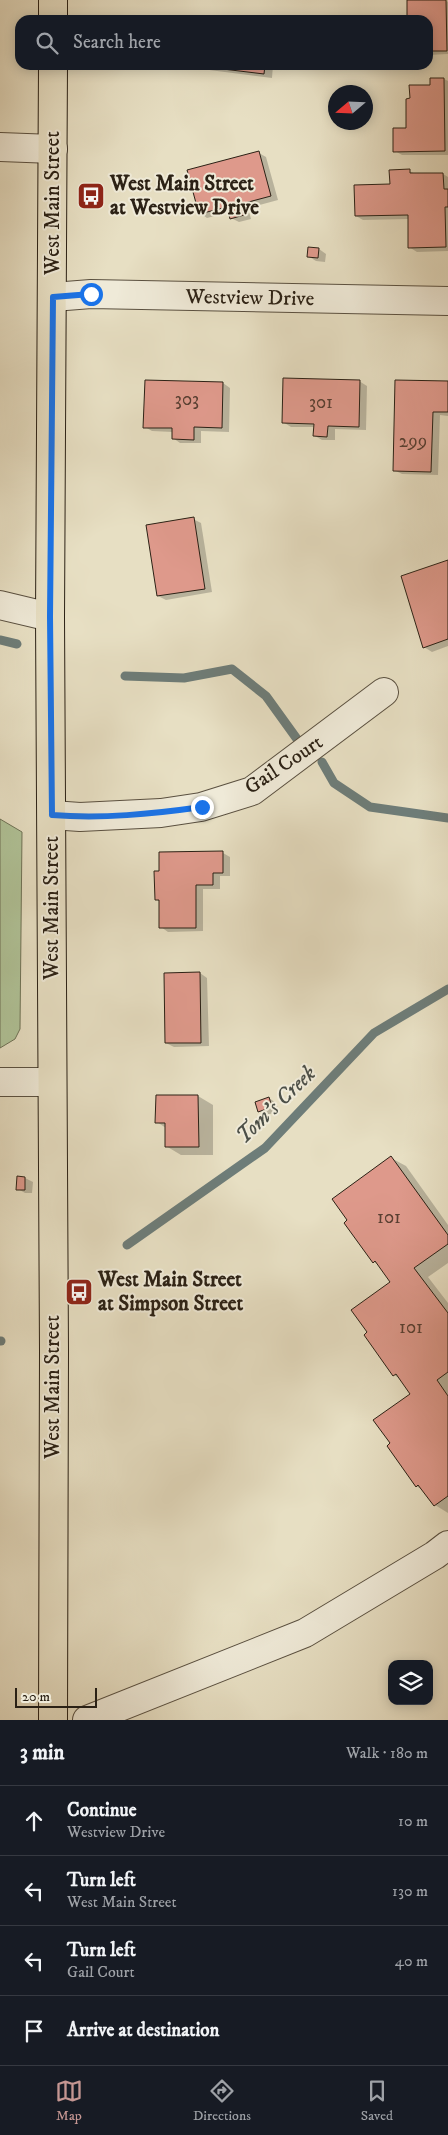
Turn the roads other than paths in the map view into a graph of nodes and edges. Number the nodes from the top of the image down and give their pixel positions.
1 (54, 0) edge
2 (53, 15) edge
3 (53, 70) edge
4 (0, 147) edge
5 (53, 149) junction
6 (53, 297) junction
7 (448, 301) edge
8 (0, 606) edge
9 (50, 617) junction
10 (384, 692) dead end
11 (52, 815) junction
12 (0, 1082) edge
13 (51, 1082) junction
14 (448, 1545) edge
15 (53, 1720) edge
16 (87, 1720) edge

1 - 2 main road
3 - 5 main road, West Main Street
4 - 5 street
5 - 6 main road, West Main Street
6 - 7 street, Westview Drive
6 - 9 main road, West Main Street
8 - 9 street
9 - 11 main road, West Main Street
10 - 11 street, Gail Court
11 - 13 main road, West Main Street
12 - 13 street
13 - 15 main road, West Main Street
14 - 16 street

